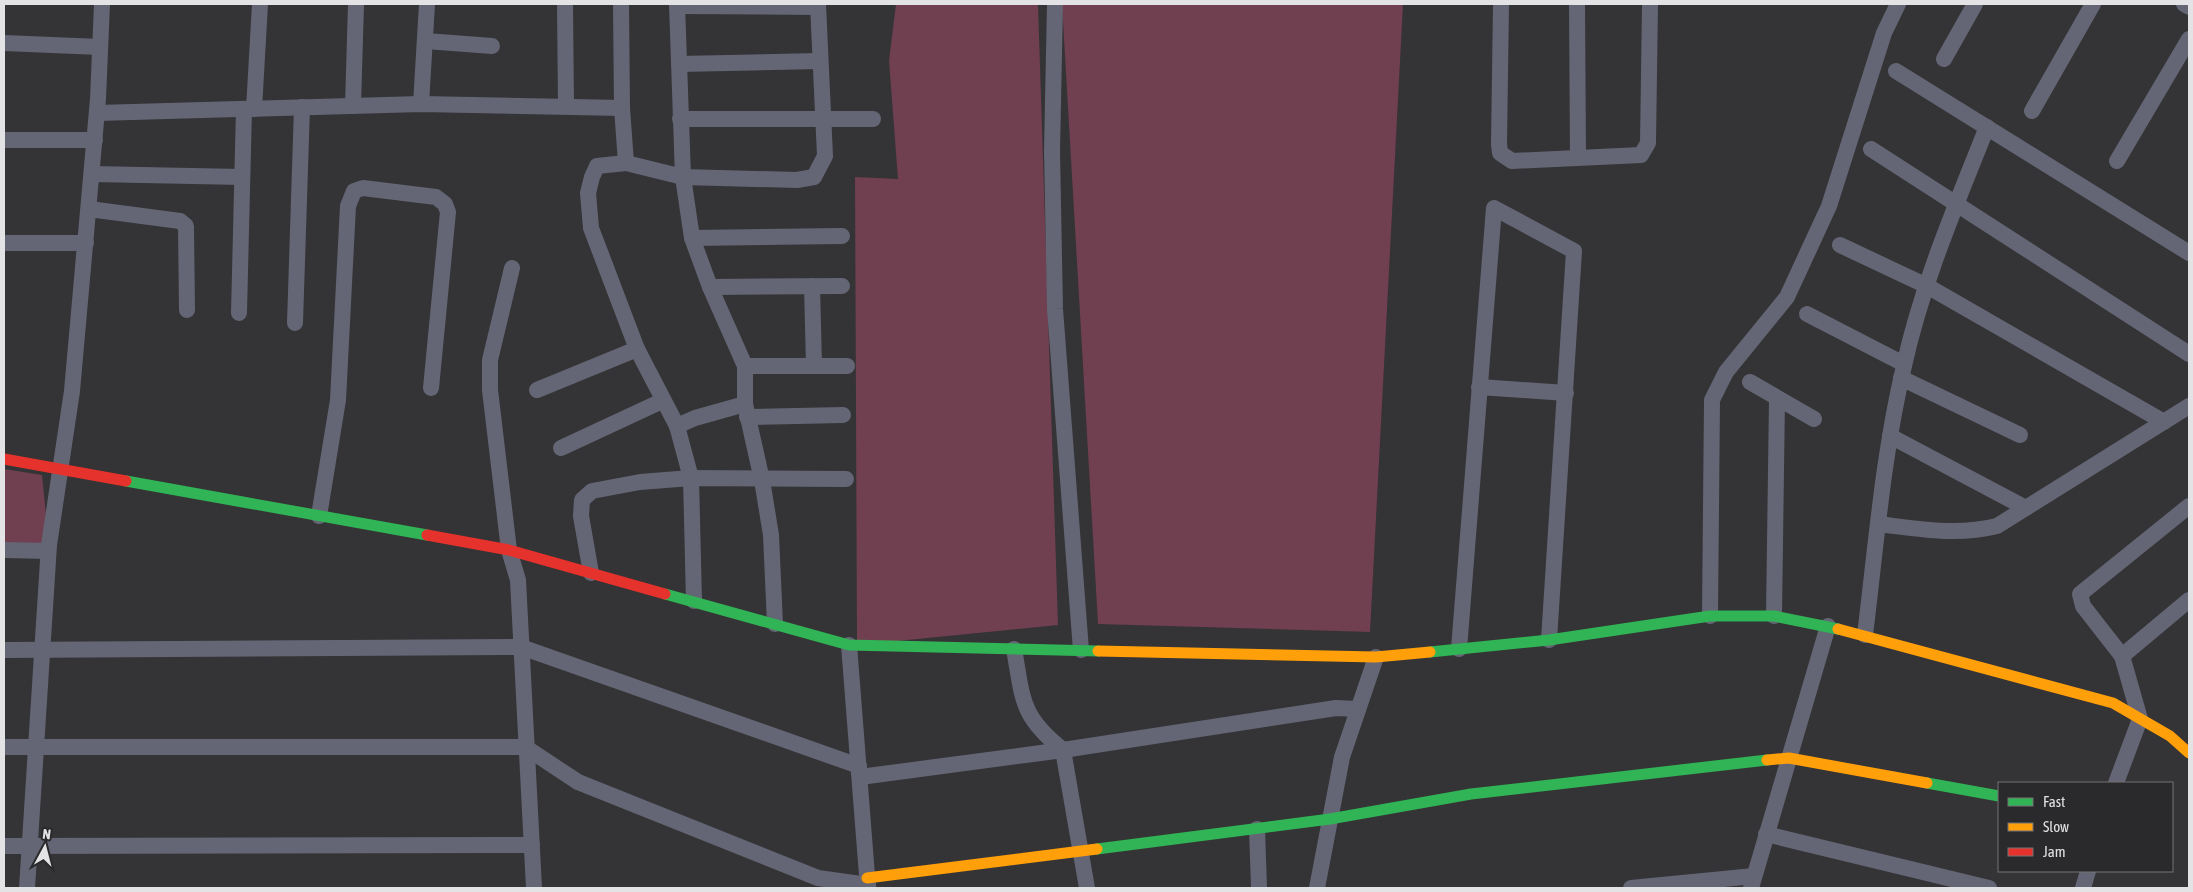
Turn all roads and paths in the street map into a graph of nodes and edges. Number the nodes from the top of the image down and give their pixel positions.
1 (102, 4) edge
2 (260, 4) edge
3 (356, 4) edge
4 (427, 4) edge
5 (565, 4) edge
6 (620, 4) edge
7 (1056, 4) edge
8 (1501, 4) edge
9 (1577, 4) edge
10 (1650, 4) edge
11 (1898, 4) edge
12 (1975, 4) edge
13 (2093, 4) edge
14 (2184, 4) edge
15 (677, 5) edge
16 (818, 6) edge
17 (2189, 7) edge
18 (2189, 38) edge
19 (426, 41) junction
20 (4, 43) edge
21 (492, 46) dead end
22 (100, 47) junction
23 (1944, 59) dead end
24 (820, 61) junction
25 (679, 64) junction
26 (1896, 71) dead end
27 (421, 104) junction
28 (353, 106) junction
29 (566, 106) junction
30 (302, 107) junction
31 (622, 108) junction
32 (249, 109) junction
33 (2032, 111) dead end
34 (97, 113) junction
35 (680, 119) junction
36 (822, 119) junction
37 (873, 119) dead end
38 (1987, 127) junction
39 (4, 140) edge
40 (95, 140) junction
41 (1871, 149) dead end
42 (1578, 158) junction
43 (2117, 161) dead end
44 (626, 163) junction
45 (92, 174) junction
46 (242, 177) junction
47 (683, 177) junction
48 (1957, 203) junction
49 (89, 209) junction
50 (842, 236) dead end
51 (692, 238) junction
52 (4, 242) edge
53 (86, 243) junction
54 (1840, 245) dead end
55 (2189, 254) edge
56 (512, 268) dead end
57 (812, 286) junction
58 (842, 286) dead end
59 (1927, 286) junction
60 (710, 287) junction
61 (187, 310) dead end
62 (239, 313) dead end
63 (1807, 314) dead end
64 (295, 323) dead end
65 (637, 349) junction
66 (2189, 354) edge
67 (745, 366) junction
68 (814, 366) junction
69 (846, 366) dead end
70 (1903, 371) junction
71 (1750, 382) dead end
72 (1479, 387) junction
73 (432, 388) dead end
74 (537, 390) dead end
75 (1566, 393) junction
76 (1777, 398) junction
77 (662, 401) junction
78 (2189, 406) edge
79 (746, 411) junction
80 (843, 414) dead end
81 (1814, 419) dead end
82 (2164, 422) junction
83 (677, 426) junction
84 (2020, 435) dead end
85 (1890, 436) junction
86 (561, 448) dead end
87 (4, 459) edge
88 (62, 469) junction
89 (691, 478) junction
90 (846, 479) dead end
91 (762, 480) junction
92 (2189, 506) edge
93 (2026, 508) junction
94 (319, 516) junction
95 (1878, 524) junction
96 (4, 550) edge
97 (509, 550) junction
98 (48, 551) junction
99 (591, 573) junction
100 (2189, 600) edge
101 (694, 601) junction
102 (1710, 616) junction
103 (1774, 616) junction
104 (775, 624) junction
105 (1828, 626) junction
106 (1865, 635) junction
107 (1549, 640) junction
108 (849, 644) junction
109 (521, 647) junction
110 (42, 649) junction
111 (1014, 649) junction
112 (1459, 649) junction
113 (4, 650) edge
114 (1082, 650) junction
115 (2122, 656) junction
116 (1376, 657) junction
117 (1358, 709) junction
118 (2140, 719) junction
119 (4, 747) edge
120 (36, 747) junction
121 (525, 747) junction
122 (1062, 750) junction
123 (2189, 753) edge
124 (1789, 758) junction
125 (859, 771) junction
126 (2116, 782) edge
127 (1998, 796) edge
128 (1330, 819) junction
129 (1257, 829) junction
130 (1766, 834) junction
131 (532, 845) junction
132 (4, 846) edge
133 (30, 846) junction
134 (1081, 852) junction
135 (2088, 872) edge
136 (1753, 882) edge
137 (867, 884) edge
138 (27, 888) edge
139 (534, 888) edge
140 (1088, 888) edge
141 (1259, 888) edge
142 (1318, 888) edge
143 (1631, 888) edge
144 (1990, 888) edge
145 (2083, 888) edge

1 - 22 street
2 - 32 street
3 - 28 street
4 - 19 street
5 - 29 street
6 - 31 street
7 - 114 street
8 - 42 street
9 - 42 street
10 - 42 street
11 - 102 street
12 - 23 street
13 - 33 street
14 - 17 street
15 - 16 street
15 - 25 street
16 - 24 street
18 - 43 street
19 - 21 street
19 - 27 street
20 - 22 street
22 - 34 street
24 - 25 street
24 - 36 street
25 - 35 street
26 - 38 street
27 - 28 street
27 - 29 street
28 - 30 street
29 - 31 street
30 - 32 street
30 - 64 street
31 - 44 street
32 - 34 street
32 - 46 street
34 - 40 street
35 - 36 street
35 - 47 street
36 - 37 street
36 - 47 street
38 - 48 street
38 - 55 street
39 - 40 street
40 - 45 street
41 - 48 street
44 - 47 street
44 - 65 street
45 - 46 street
45 - 49 street
46 - 62 street
47 - 51 street
48 - 59 street
48 - 66 street
49 - 53 street
49 - 61 street
50 - 51 street
51 - 60 street
52 - 53 street
53 - 88 street
54 - 59 street
56 - 97 street
57 - 58 street
57 - 60 street
57 - 68 street
59 - 70 street
59 - 82 street
60 - 67 street
63 - 70 street
65 - 74 street
65 - 77 street
67 - 68 street
67 - 79 street
68 - 69 street
70 - 84 street
70 - 85 street
71 - 76 street
72 - 75 street
72 - 75 street
72 - 112 street
73 - 94 street
75 - 107 street
76 - 81 street
76 - 103 street
77 - 83 street
77 - 86 street
78 - 82 street
79 - 80 street
79 - 83 street
79 - 91 street
82 - 93 street
83 - 89 street
85 - 93 street
85 - 95 street
87 - 88 street
88 - 94 street
88 - 98 street
89 - 91 street
89 - 99 street
89 - 101 street
90 - 91 street
91 - 104 street
92 - 115 street
93 - 95 street
94 - 97 street
95 - 106 street
96 - 98 street
97 - 99 street
97 - 109 street
98 - 110 street
99 - 101 street
100 - 115 street
101 - 104 street
102 - 103 street
102 - 107 street
103 - 105 street
104 - 108 street
105 - 106 street
105 - 124 street
106 - 118 street
107 - 112 street
108 - 111 street
108 - 125 street
109 - 110 street
109 - 121 street
109 - 125 street
110 - 113 street
110 - 120 street
111 - 114 street
111 - 122 street
112 - 116 street
114 - 116 street
115 - 118 street
116 - 117 street
117 - 122 street
117 - 128 street
118 - 123 street
118 - 126 street
119 - 120 street
120 - 121 street
120 - 133 street
121 - 131 street
121 - 137 street
122 - 125 street
122 - 134 street
124 - 127 street
124 - 128 street
124 - 130 street
125 - 137 street
128 - 129 street
128 - 142 street
129 - 134 street
129 - 141 street
130 - 136 street
130 - 144 street
131 - 133 street
131 - 139 street
132 - 133 street
133 - 138 street
134 - 137 street
134 - 140 street
135 - 145 street
136 - 143 street

